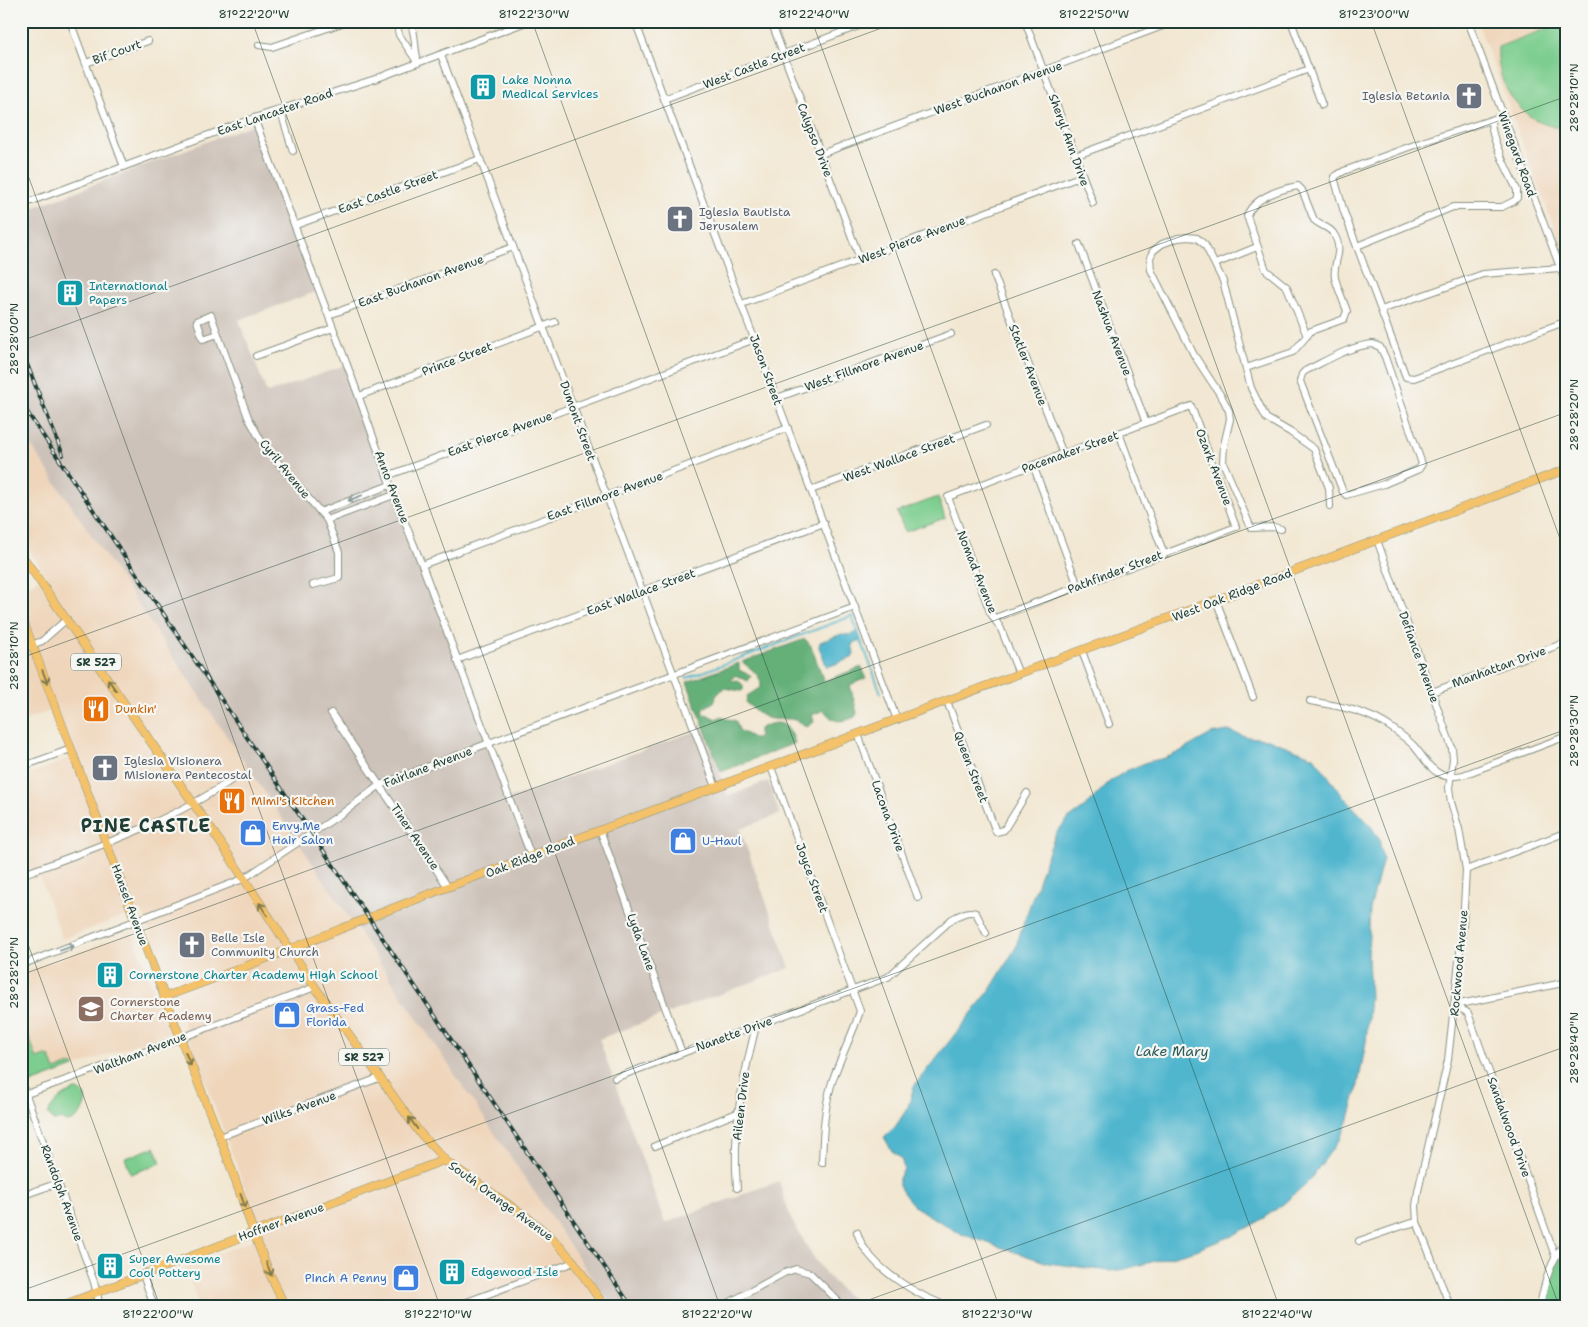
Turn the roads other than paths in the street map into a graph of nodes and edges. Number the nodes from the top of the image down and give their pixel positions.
1 (70, 21) edge
2 (348, 21) edge
3 (408, 21) edge
4 (529, 21) edge
5 (635, 21) edge
6 (771, 21) edge
7 (872, 21) edge
8 (1025, 21) edge
9 (1176, 21) edge
10 (1291, 21) edge
11 (1468, 21) edge
12 (396, 23) edge
13 (148, 41) dead end
14 (259, 45) dead end
15 (783, 54) junction
16 (441, 55) junction
17 (86, 63) junction
18 (418, 63) junction
19 (1309, 69) junction
20 (1043, 71) junction
21 (664, 99) junction
22 (1322, 105) dead end
23 (280, 109) junction
24 (1503, 116) junction
25 (254, 118) junction
26 (1491, 120) junction
27 (293, 151) dead end
28 (821, 154) junction
29 (1075, 156) junction
30 (480, 159) junction
31 (124, 167) junction
32 (1082, 176) junction
33 (1092, 203) dead end
34 (21, 205) edge
35 (296, 225) junction
36 (1079, 244) dead end
37 (1357, 246) junction
38 (513, 247) junction
39 (1257, 247) junction
40 (860, 259) junction
41 (1215, 264) junction
42 (1560, 268) junction
43 (994, 275) dead end
44 (1567, 286) edge
45 (742, 304) junction
46 (1381, 310) junction
47 (329, 315) junction
48 (1567, 320) edge
49 (555, 322) dead end
50 (543, 327) junction
51 (333, 328) junction
52 (218, 334) dead end
53 (950, 334) dead end
54 (1307, 336) junction
55 (755, 339) junction
56 (1339, 355) joint
57 (256, 356) dead end
58 (1246, 368) junction
59 (359, 396) junction
60 (777, 398) junction
61 (573, 406) junction
62 (1191, 406) joint
63 (1146, 423) junction
64 (986, 425) dead end
65 (788, 428) junction
66 (1118, 434) junction
67 (1063, 454) junction
68 (1033, 465) junction
69 (1567, 469) edge
70 (387, 476) junction
71 (390, 485) junction
72 (376, 490) junction
73 (812, 490) junction
74 (394, 495) junction
75 (606, 495) junction
76 (948, 497) joint
77 (382, 500) junction
78 (1330, 506) dead end
79 (320, 512) junction
80 (327, 520) junction
81 (824, 523) junction
82 (1236, 527) joint
83 (1281, 529) dead end
84 (1377, 540) junction
85 (21, 554) edge
86 (1164, 554) junction
87 (422, 565) junction
88 (314, 585) dead end
89 (1078, 586) junction
90 (642, 592) junction
91 (1216, 600) junction
92 (855, 608) junction
93 (21, 615) edge
94 (995, 618) junction
95 (66, 619) junction
96 (1567, 642) edge
97 (32, 644) junction
98 (21, 649) edge
99 (1082, 651) junction
100 (457, 660) junction
101 (674, 674) junction
102 (1019, 674) junction
103 (1432, 692) junction
104 (1253, 697) dead end
105 (947, 701) junction
106 (1310, 701) dead end
107 (331, 713) dead end
108 (897, 720) junction
109 (1109, 724) dead end
110 (858, 734) junction
111 (1567, 736) edge
112 (489, 743) junction
113 (71, 749) junction
114 (771, 766) junction
115 (21, 767) edge
116 (1450, 776) junction
117 (236, 777) dead end
118 (380, 786) junction
119 (716, 787) junction
120 (1027, 794) dead end
121 (194, 804) junction
122 (600, 830) junction
123 (1567, 832) edge
124 (107, 843) junction
125 (531, 856) junction
126 (1466, 870) junction
127 (21, 875) edge
128 (243, 879) junction
129 (448, 887) junction
130 (918, 898) dead end
131 (136, 922) junction
132 (986, 933) dead end
133 (290, 950) junction
134 (21, 965) edge
135 (1565, 981) edge
136 (315, 987) junction
137 (853, 989) junction
138 (1567, 993) edge
139 (164, 997) junction
140 (1455, 1005) junction
141 (756, 1026) junction
142 (179, 1038) junction
143 (682, 1053) junction
144 (379, 1078) junction
145 (615, 1078) dead end
146 (21, 1081) edge
147 (24, 1096) edge
148 (737, 1113) junction
149 (220, 1137) junction
150 (655, 1146) dead end
151 (444, 1160) junction
152 (822, 1163) dead end
153 (58, 1183) junction
154 (737, 1188) dead end
155 (21, 1196) edge
156 (1417, 1222) junction
157 (255, 1232) junction
158 (857, 1232) dead end
159 (1567, 1239) edge
160 (1359, 1241) dead end
161 (1555, 1256) junction
162 (574, 1262) junction
163 (143, 1275) junction
164 (96, 1293) junction
165 (1567, 1304) edge
166 (61, 1306) edge
167 (100, 1306) edge
168 (154, 1306) edge
169 (285, 1306) edge
170 (456, 1306) edge
171 (604, 1306) edge
172 (723, 1306) edge
173 (843, 1306) edge
174 (948, 1306) edge
175 (1450, 1306) edge
176 (1540, 1306) edge
177 (1561, 1306) edge

1 - 17 street
2 - 14 street
3 - 12 street
3 - 18 street
4 - 16 street, East Lancaster Road
5 - 21 street, Jason Street
6 - 15 street, Calypso Drive
7 - 15 street, West Castle Street
8 - 20 street, Sheryl Ann Drive
9 - 20 street, West Buchanon Avenue
10 - 19 street
11 - 24 street, Winegard Road
12 - 18 street
13 - 17 street, Bif Court
15 - 21 street, West Castle Street
15 - 28 street, Calypso Drive
16 - 18 street, East Lancaster Road
16 - 30 street, Dumont Street
17 - 31 street
18 - 23 street, East Lancaster Road
19 - 22 street
19 - 29 street
20 - 28 street, West Buchanon Avenue
20 - 29 street, Sheryl Ann Drive
21 - 45 street, Jason Street
23 - 25 street, East Lancaster Road
23 - 27 street
24 - 26 street
24 - 42 street, Winegard Road
25 - 31 street, East Lancaster Road
25 - 35 street, Anno Avenue
26 - 37 street
26 - 37 street
28 - 40 street, Calypso Drive
29 - 32 street, Sheryl Ann Drive
30 - 35 street, East Castle Street
30 - 38 street, Dumont Street
31 - 34 street, East Lancaster Road
32 - 33 street, Sheryl Ann Drive
32 - 40 street, West Pierce Avenue
35 - 47 street, Anno Avenue
36 - 63 street, Nashua Avenue
37 - 46 street
38 - 47 street, East Buchanon Avenue
38 - 50 street, Dumont Street
39 - 41 street
39 - 54 street
39 - 54 street
40 - 45 street, West Pierce Avenue
41 - 58 street
41 - 83 street
42 - 44 street, Winegard Road
42 - 46 street
43 - 67 street, Statler Avenue
45 - 55 street, Jason Street
46 - 48 street
47 - 51 street, Anno Avenue
49 - 50 street, Prince Street
50 - 59 street, Prince Street
50 - 61 street, Dumont Street
51 - 57 street
51 - 59 street, Anno Avenue
52 - 79 street, Cyril Avenue
53 - 60 street, West Fillmore Avenue
54 - 58 street
55 - 60 street, Jason Street
55 - 61 street, East Pierce Avenue
56 - 56 street
58 - 78 street
59 - 70 street, Anno Avenue
60 - 65 street, Jason Street
61 - 70 street, East Pierce Avenue
61 - 75 street, Dumont Street
62 - 63 street, Pacemaker Street
62 - 82 street, Ozark Avenue
63 - 66 street, Pacemaker Street
64 - 73 street, West Wallace Street
65 - 73 street, Jason Street
65 - 75 street, East Fillmore Avenue
66 - 67 street, Pacemaker Street
66 - 86 street
67 - 68 street, Pacemaker Street
68 - 76 street, Pacemaker Street
68 - 89 street
69 - 84 main road, West Oak Ridge Road
70 - 71 street, Anno Avenue
71 - 72 street
71 - 74 street, Anno Avenue
72 - 77 street
72 -> 79 street
73 - 81 street, Jason Street
74 - 77 street
74 - 87 street, Anno Avenue
75 - 87 street, East Fillmore Avenue
75 - 90 street, Dumont Street
76 - 94 street, Nomad Avenue
77 - 80 street
79 - 80 street, Cyril Avenue
80 - 88 street, Cyril Avenue
81 - 90 street, East Wallace Street
81 - 92 street, Jason Street
82 - 86 street, Pathfinder Street
84 - 91 main road, West Oak Ridge Road
84 - 103 street, Defiance Avenue
85 - 95 main road, South Orange Avenue / SR 527
86 - 89 street, Pathfinder Street
87 - 100 street, Anno Avenue
89 - 94 street, Pathfinder Street
90 - 100 street, East Wallace Street
90 - 101 street, Dumont Street
91 - 99 main road, West Oak Ridge Road
91 - 104 street
92 - 101 street, Fairlane Avenue
92 - 108 street, Jason Street
93 - 97 main road, Hansel Avenue
94 - 102 street, Nomad Avenue
95 - 97 street
121 -> 95 main road, South Orange Avenue / SR 527
96 - 103 street, Manhattan Drive
97 - 98 street
97 -> 113 main road, Hansel Avenue
99 - 102 main road, West Oak Ridge Road
99 - 109 street
100 - 112 street, Anno Avenue
101 - 112 street, Fairlane Avenue
101 - 119 street, Dumont Street
102 - 105 main road, West Oak Ridge Road
103 - 116 street, Defiance Avenue
105 - 108 main road, West Oak Ridge Road
105 - 120 street, Queen Street
106 - 116 street
107 - 118 street, Tiner Avenue
108 - 110 main road, Oak Ridge Road
110 - 114 main road, Oak Ridge Road
110 - 130 street, Lacona Drive
111 - 116 street
112 - 118 street, Fairlane Avenue
112 - 125 street, Anno Avenue
113 - 115 street
113 - 124 main road, Hansel Avenue
114 - 119 main road, Oak Ridge Road
114 - 137 street, Joyce Street
116 - 126 street, Rockwood Avenue
117 - 121 street
118 - 128 street, Fairlane Avenue
118 - 129 street, Tiner Avenue
119 - 122 main road, Oak Ridge Road
121 - 124 street
121 - 128 main road, South Orange Avenue / SR 527
122 - 125 main road, Oak Ridge Road
122 - 143 street, Lyda Lane
123 - 126 street
124 - 127 street
124 - 131 main road, Hansel Avenue
125 - 129 main road, Oak Ridge Road
126 - 140 street, Rockwood Avenue
128 - 131 street, Fairlane Avenue
133 -> 128 main road, South Orange Avenue / SR 527
129 - 133 main road, Oak Ridge Road
134 -> 131 street, Fairlane Avenue
131 - 139 main road, Hansel Avenue
132 - 137 street, Nanette Drive
133 - 136 main road, South Orange Avenue / SR 527
133 - 139 main road, Oak Ridge Road
135 - 138 street
135 - 140 street
136 - 142 street, Waltham Avenue
136 - 144 main road, South Orange Avenue / SR 527
137 - 141 street, Nanette Drive
137 - 152 street, Joyce Street
139 - 142 main road, Hansel Avenue
140 - 156 street, Rockwood Avenue
140 - 161 street, Sandalwood Drive
141 - 143 street, Nanette Drive
141 - 148 street, Aileen Drive
142 - 147 street, Waltham Avenue
142 -> 149 main road, Hansel Avenue
143 - 145 street, Nanette Drive
144 - 149 street, Wilks Avenue
151 -> 144 main road, South Orange Avenue / SR 527
146 - 147 street, Randolph Avenue
147 - 153 street, Randolph Avenue
148 - 150 street
148 - 154 street, Aileen Drive
149 -> 157 main road, Hansel Avenue
151 - 157 main road, Hoffner Avenue
151 - 162 main road, South Orange Avenue / SR 527
153 - 155 street
153 - 164 street, Randolph Avenue
156 - 160 street
156 - 175 street, Rockwood Avenue
157 - 163 main road, Hoffner Avenue
157 -> 169 main road, Hansel Avenue
158 - 174 street
159 - 161 street
161 - 176 street
162 - 170 street
162 - 171 main road, South Orange Avenue / SR 527
163 - 164 main road, Hoffner Avenue
163 - 168 street
164 - 166 main road, Hoffner Avenue
164 - 167 street, Randolph Avenue
165 - 177 street
172 - 173 street

